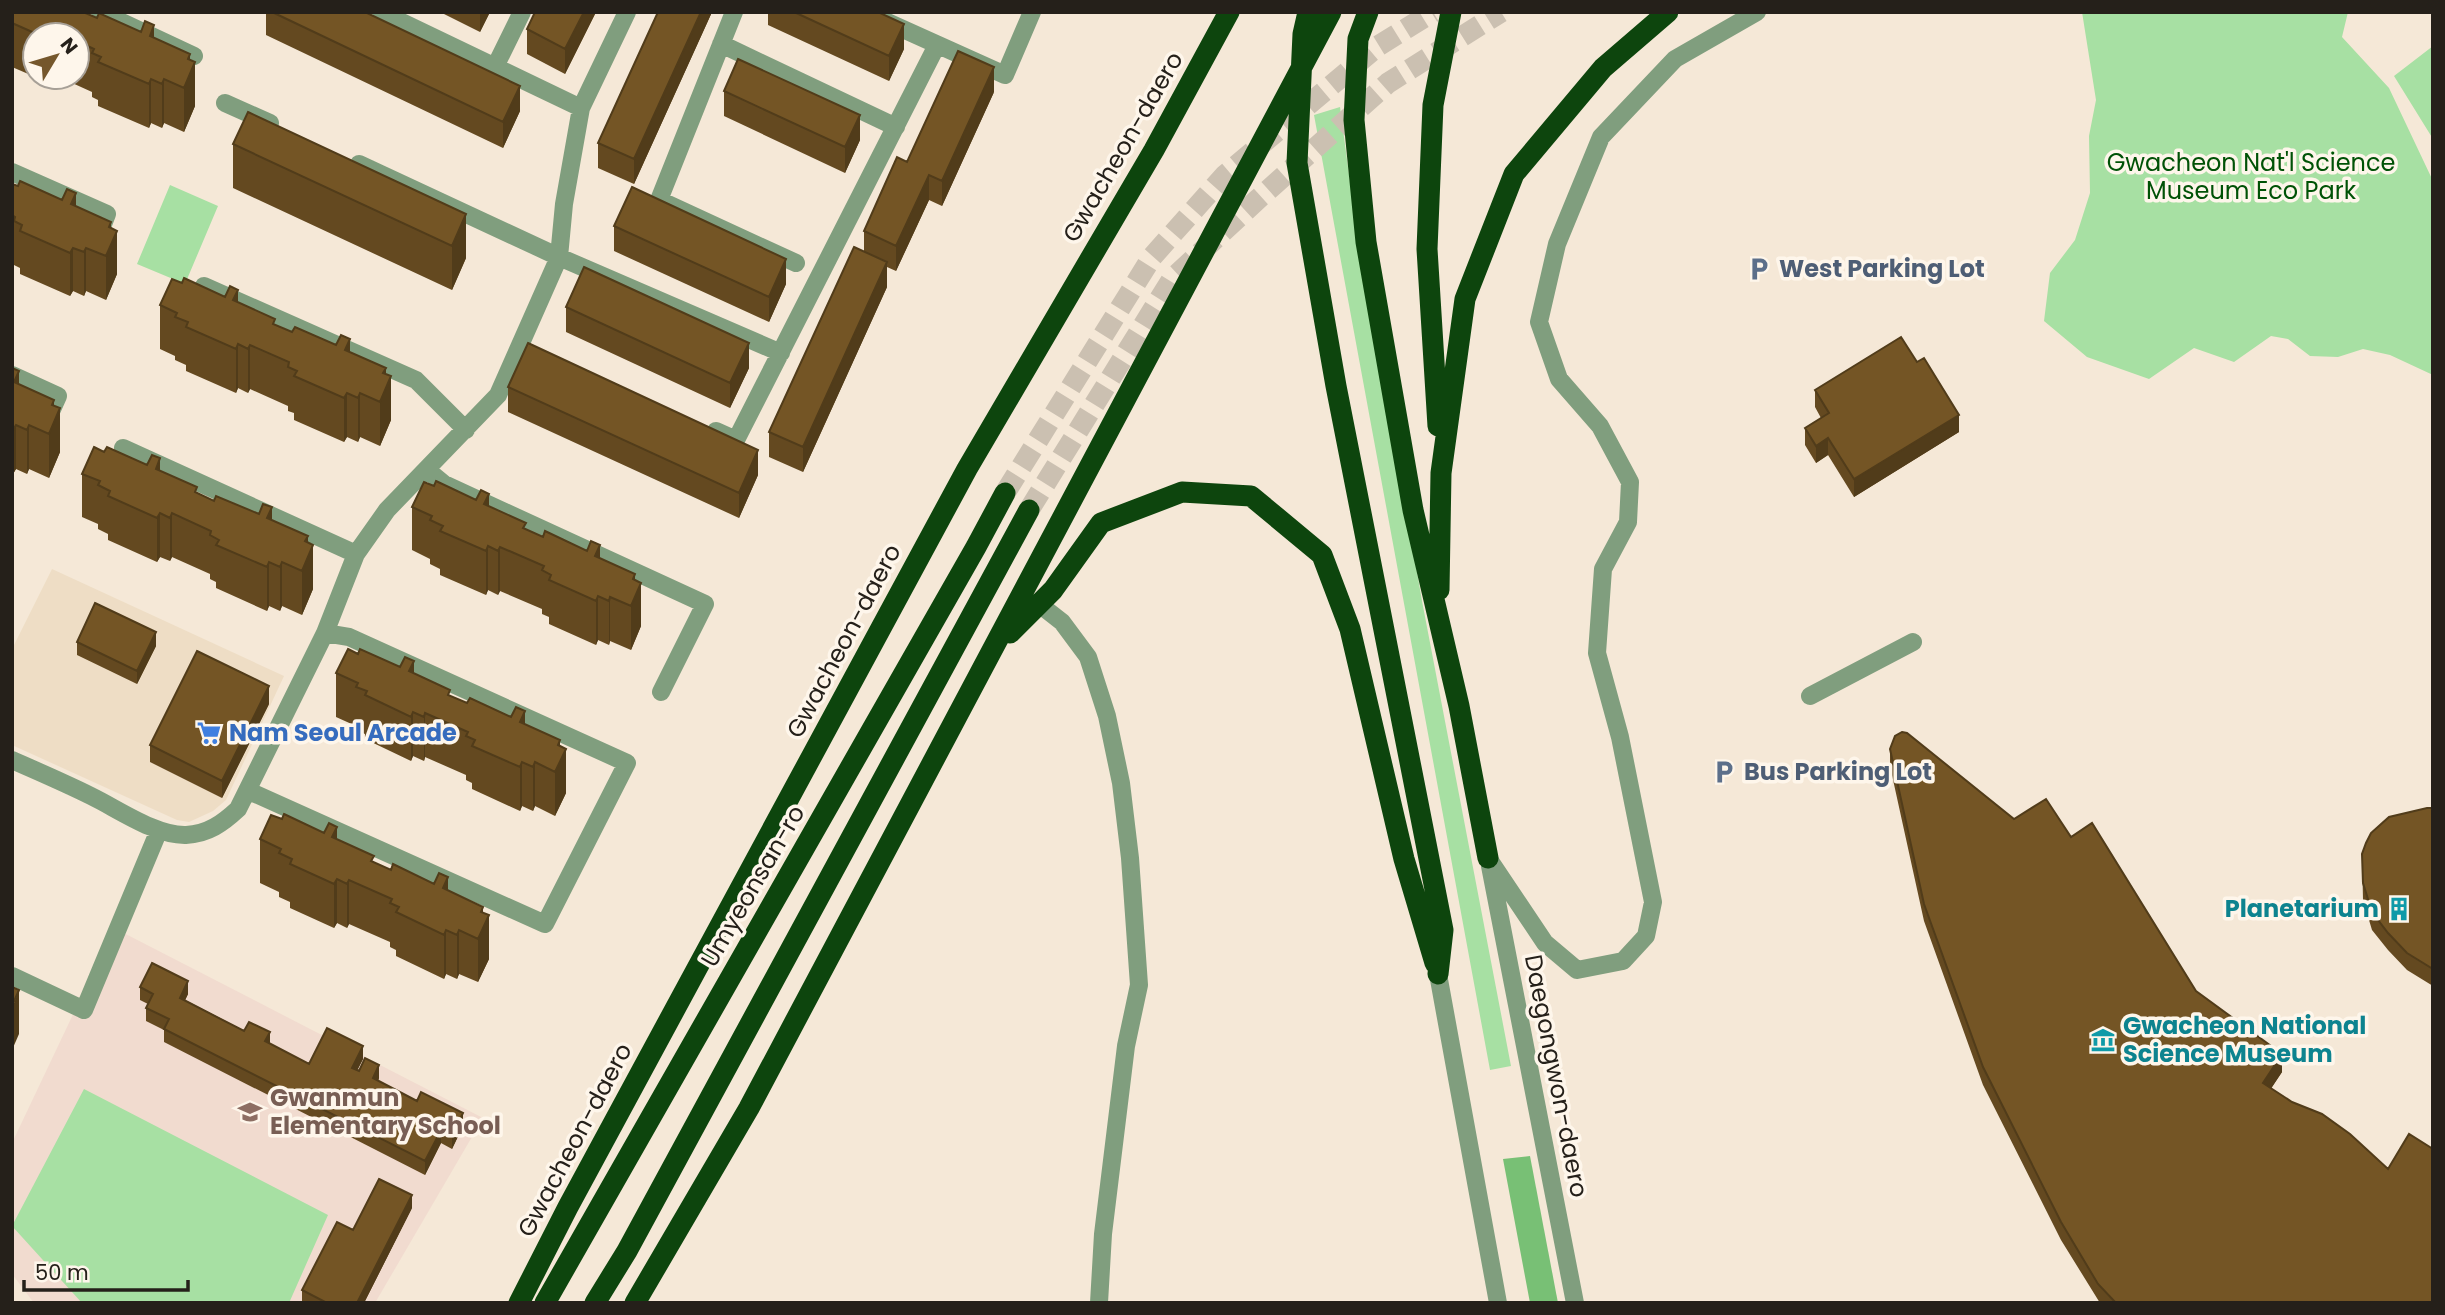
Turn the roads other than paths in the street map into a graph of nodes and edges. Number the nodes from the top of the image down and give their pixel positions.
1 (100, 12) edge
2 (381, 12) edge
3 (522, 12) edge
4 (627, 12) edge
5 (734, 12) edge
6 (1032, 12) edge
7 (1229, 12) edge
8 (1308, 12) edge
9 (1331, 12) edge
10 (1368, 12) edge
11 (1451, 12) edge
12 (1668, 12) edge
13 (1757, 12) edge
14 (878, 15) edge
15 (403, 17) edge
16 (721, 44) junction
17 (937, 45) junction
18 (194, 56) dead end
19 (495, 67) junction
20 (225, 103) dead end
21 (581, 108) junction
22 (896, 127) junction
23 (287, 131) edge
24 (349, 160) edge
25 (12, 172) edge
26 (103, 227) edge
27 (559, 257) junction
28 (796, 263) dead end
29 (204, 286) edge
30 (781, 353) junction
31 (12, 375) edge
32 (49, 416) edge
33 (699, 423) edge
34 (466, 430) junction
35 (123, 448) dead end
36 (427, 470) junction
37 (1441, 473) junction
38 (1005, 493) tunnel mouth
39 (1029, 510) tunnel mouth
40 (356, 554) junction
41 (1040, 604) junction
42 (1439, 623) junction
43 (325, 633) junction
44 (1913, 642) dead end
45 (996, 646) junction
46 (661, 692) dead end
47 (1810, 696) dead end
48 (12, 760) edge
49 (249, 791) junction
50 (159, 830) junction
51 (1488, 858) junction
52 (1438, 974) junction
53 (12, 976) edge
54 (519, 1303) edge
55 (545, 1303) edge
56 (595, 1303) edge
57 (635, 1303) edge
58 (1099, 1303) edge
59 (1498, 1303) edge
60 (1575, 1303) edge

1 - 18 street
2 - 15 street
3 - 19 street
4 - 21 street
5 - 16 street
6 - 17 street
7 - 54 highway, Gwacheon-daero
8 - 52 highway
9 - 45 highway
10 - 42 highway
11 - 37 highway
12 - 37 highway
13 - 51 street
14 - 17 street
15 - 19 street
16 - 22 street
16 - 28 street
17 - 22 street
19 - 21 street
20 - 23 street
21 - 27 street
22 - 30 street
24 - 27 street
25 - 26 street
27 - 30 street
27 - 34 street
29 - 34 street
30 - 33 street
31 - 32 street
34 - 36 street
35 - 40 street
36 - 40 street
36 - 46 street
37 - 42 highway
38 - 55 highway, Umyeonsan-ro
39 - 56 highway
40 - 43 street
41 - 45 highway
41 - 52 highway
41 - 58 street
42 - 51 highway
43 - 49 street
43 - 49 street
44 - 47 street
45 - 57 highway
48 - 50 street
49 - 50 street
50 - 53 street
51 - 60 street, Daegongwon-daero
52 - 59 street

